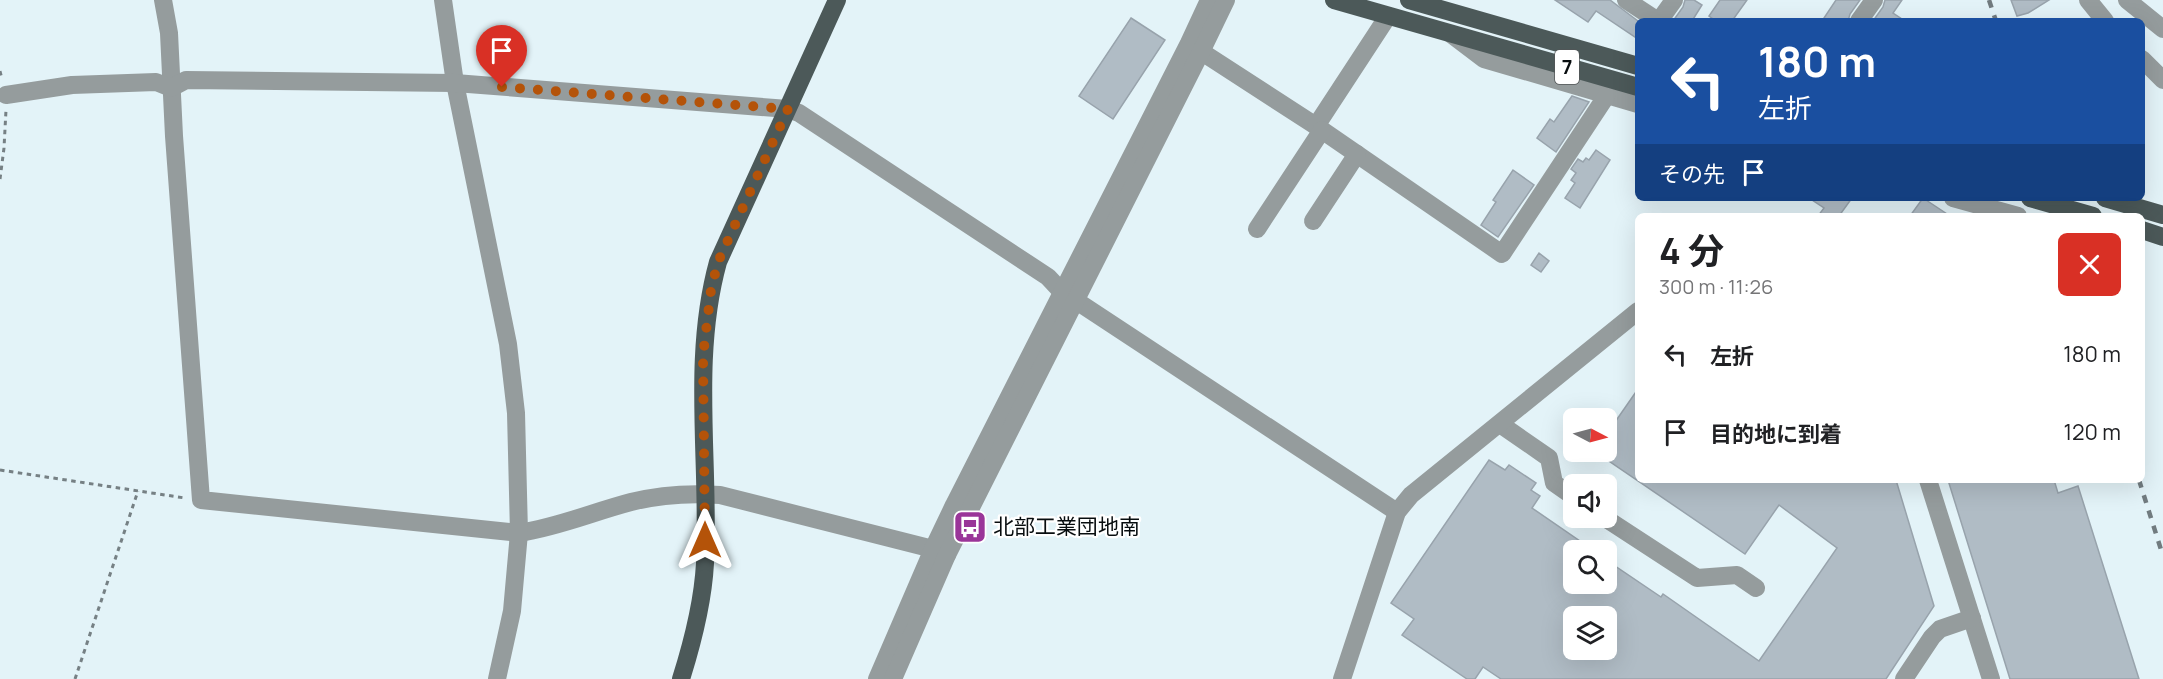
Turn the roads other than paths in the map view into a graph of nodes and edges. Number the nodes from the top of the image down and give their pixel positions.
1 (164, 0) edge
2 (443, 0) edge
3 (837, 0) edge
4 (1209, 0) edge
5 (1226, 0) edge
6 (1334, 0) edge
7 (1408, 0) edge
8 (1626, 0) edge
9 (1674, 0) edge
10 (1874, 0) edge
11 (2088, 0) edge
12 (2127, 0) edge
13 (1388, 16) junction
14 (1654, 18) edge
15 (1661, 18) edge
16 (1861, 18) edge
17 (2102, 18) edge
18 (2163, 29) edge
19 (1449, 33) junction
20 (1195, 48) junction
21 (2145, 62) edge
22 (1635, 65) edge
23 (2163, 80) edge
24 (455, 83) junction
25 (1635, 86) edge
26 (171, 88) junction
27 (6, 95) road end
28 (1607, 95) junction
29 (1635, 103) edge
30 (788, 109) junction
31 (1319, 128) junction
32 (1357, 154) junction
33 (1964, 201) edge
34 (2041, 201) edge
35 (2115, 201) edge
36 (2007, 213) edge
37 (2083, 213) edge
38 (2163, 216) edge
39 (1313, 221) dead end
40 (1257, 229) dead end
41 (2145, 231) edge
42 (2163, 237) edge
43 (1068, 296) junction
44 (1635, 313) edge
45 (1500, 424) junction
46 (1929, 483) edge
47 (1563, 489) edge
48 (705, 494) junction
49 (1397, 512) junction
50 (1617, 526) edge
51 (519, 533) junction
52 (940, 552) junction
53 (1756, 588) dead end
54 (1972, 618) junction
55 (497, 679) edge
56 (681, 679) edge
57 (878, 679) edge
58 (893, 679) edge
59 (1342, 679) edge
60 (1905, 679) edge
61 (1991, 679) edge

1 - 26 street
2 - 24 street
3 - 30 main road
4 - 20 street
5 - 20 street
6 - 13 main road, 7
7 - 22 main road, 7
8 - 14 street
9 - 15 street
10 - 16 street
11 - 17 street
12 - 18 street
13 - 19 main road, 7
13 - 31 street
19 - 25 main road, 7
19 - 28 street
20 - 31 street
20 - 43 street
21 - 23 street
24 - 26 street
24 - 30 street
24 - 51 street
26 - 27 street
26 - 51 street
28 - 29 street
28 - 32 street
30 - 43 street
30 - 48 main road
31 - 32 street
31 - 40 street
32 - 39 street
33 - 36 street
34 - 37 main road, bridge
35 - 38 main road
41 - 42 main road
43 - 49 street
43 - 52 street
44 - 45 street
45 - 47 street
45 - 49 street
46 - 54 street
48 - 51 street
48 - 52 street
48 - 56 main road
49 - 59 street
50 - 53 street
51 - 55 street
52 - 57 street
52 - 58 street
54 - 60 street
54 - 61 street

